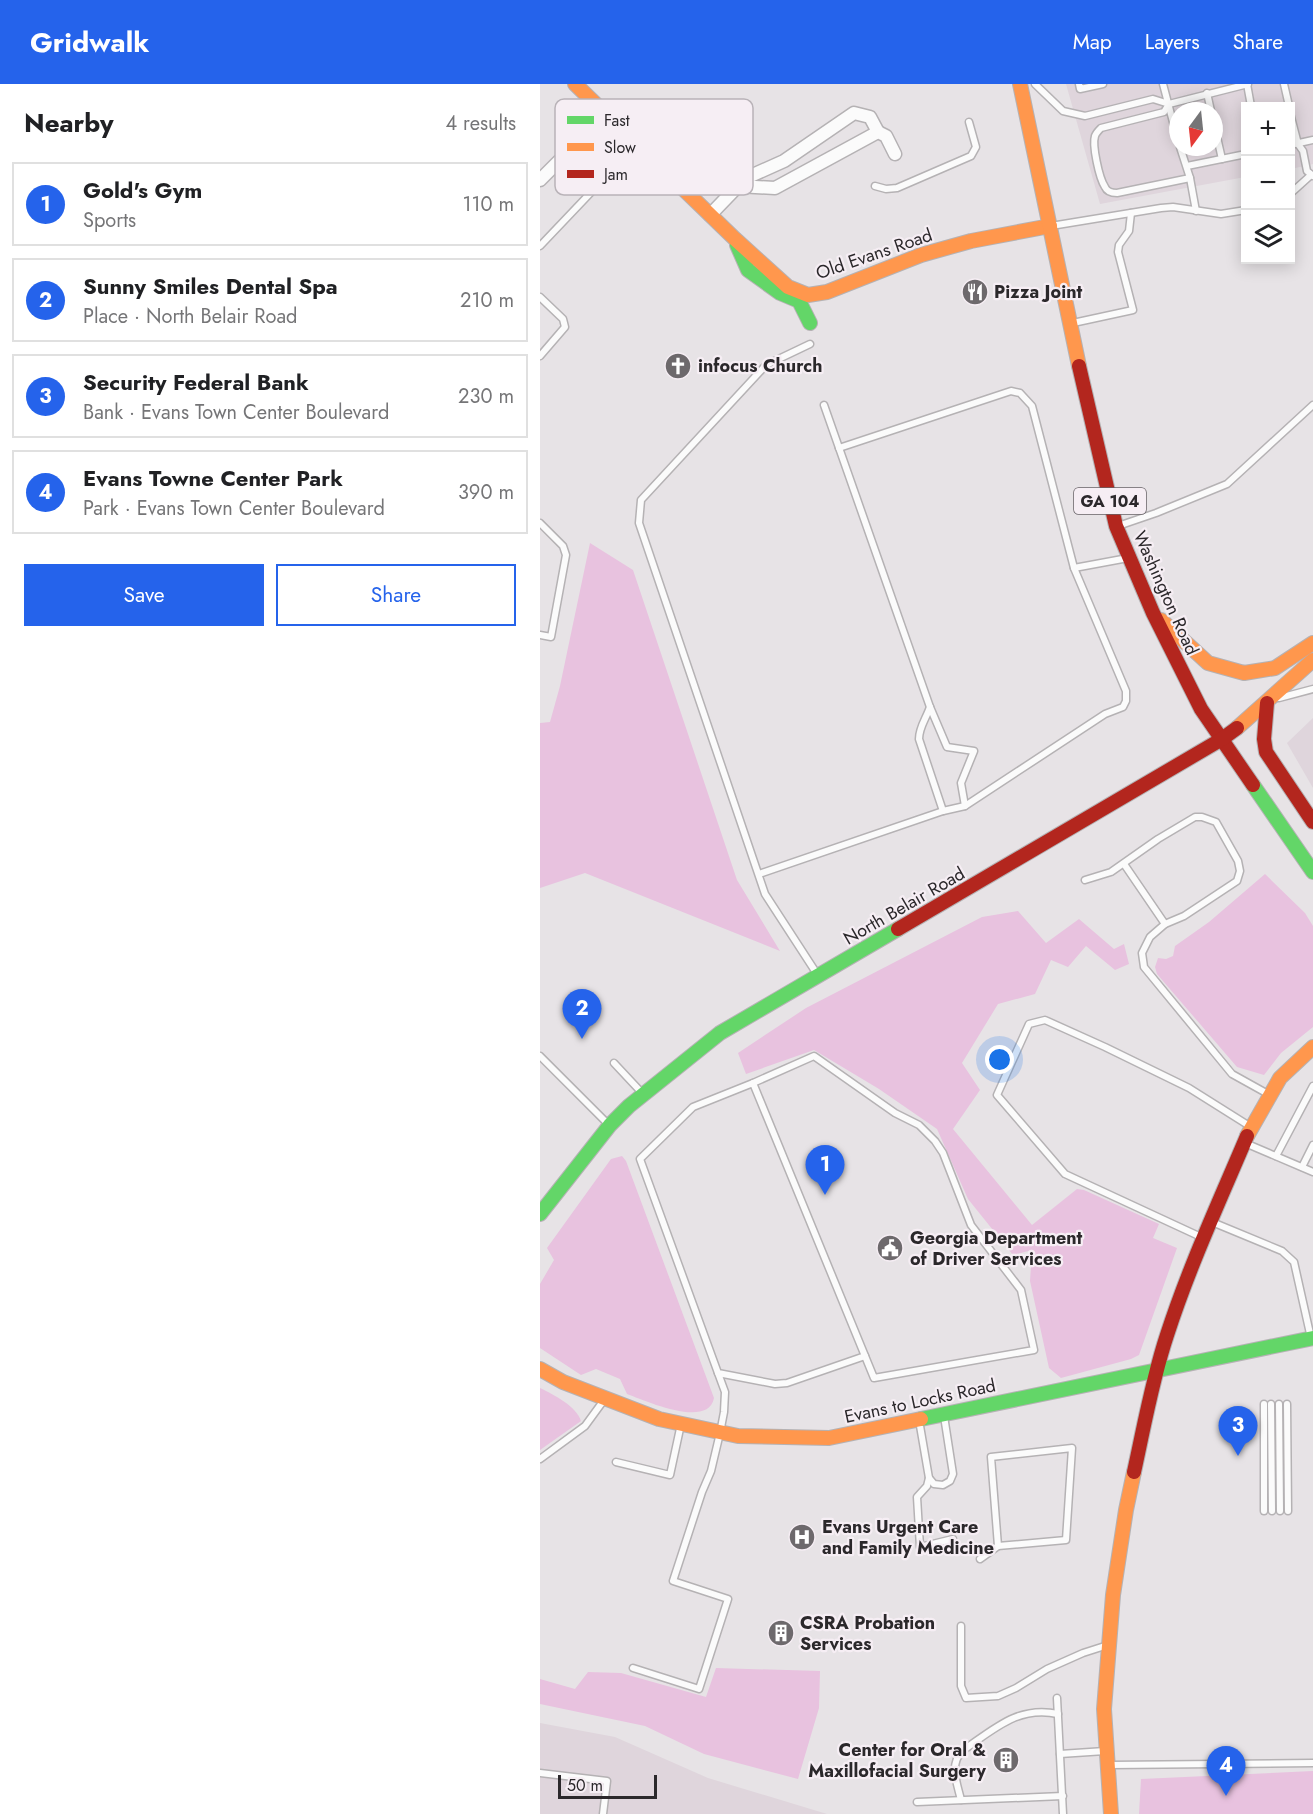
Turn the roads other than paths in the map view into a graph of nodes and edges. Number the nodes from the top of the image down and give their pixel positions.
1 (575, 84) edge
2 (1020, 84) edge
3 (1035, 84) edge
4 (1079, 84) edge
5 (1103, 84) edge
6 (1162, 84) edge
7 (1247, 84) edge
8 (1284, 84) edge
9 (1207, 93) junction
10 (590, 99) edge
11 (1176, 102) edge
12 (1209, 102) edge
13 (1250, 102) edge
14 (1288, 102) edge
15 (1169, 104) junction
16 (969, 122) dead end
17 (878, 132) junction
18 (1313, 140) edge
19 (1295, 144) edge
20 (1295, 145) edge
21 (895, 154) dead end
22 (1241, 155) edge
23 (1183, 156) edge
24 (1221, 156) edge
25 (1222, 159) junction
26 (555, 165) edge
27 (1187, 166) junction
28 (753, 175) edge
29 (1312, 175) edge
30 (1190, 178) junction
31 (540, 180) edge
32 (875, 186) dead end
33 (753, 187) edge
34 (1295, 190) edge
35 (588, 195) edge
36 (689, 195) edge
37 (729, 195) edge
38 (1196, 210) junction
39 (1241, 211) edge
40 (1131, 213) junction
41 (710, 215) junction
42 (1050, 226) junction
43 (735, 238) junction
44 (540, 246) edge
45 (540, 297) edge
46 (810, 323) dead end
47 (1070, 324) junction
48 (810, 344) dead end
49 (540, 356) edge
50 (824, 405) dead end
51 (1313, 405) edge
52 (839, 448) junction
53 (540, 523) edge
54 (1116, 526) junction
55 (1128, 557) junction
56 (1074, 568) junction
57 (1153, 613) junction
58 (540, 635) edge
59 (1313, 642) edge
60 (1313, 660) edge
61 (1313, 689) edge
62 (1268, 702) junction
63 (930, 707) junction
64 (1222, 739) junction
65 (965, 806) junction
66 (943, 811) junction
67 (1313, 822) edge
68 (1124, 864) junction
69 (1313, 873) edge
70 (759, 874) junction
71 (1085, 880) dead end
72 (1165, 924) junction
73 (819, 977) junction
74 (1313, 1047) edge
75 (540, 1056) edge
76 (614, 1063) dead end
77 (753, 1083) junction
78 (1313, 1086) edge
79 (643, 1094) junction
80 (1270, 1095) junction
81 (1306, 1099) junction
82 (1313, 1107) edge
83 (610, 1125) junction
84 (1251, 1128) junction
85 (1245, 1142) junction
86 (1313, 1145) edge
87 (1276, 1156) junction
88 (1302, 1167) junction
89 (1313, 1172) edge
90 (540, 1214) edge
91 (1210, 1222) junction
92 (1203, 1238) junction
93 (1312, 1338) edge
94 (865, 1356) junction
95 (540, 1369) edge
96 (1157, 1369) junction
97 (718, 1373) junction
98 (604, 1400) junction
99 (1264, 1404) dead end
100 (1271, 1404) dead end
101 (1279, 1404) dead end
102 (1287, 1404) dead end
103 (943, 1414) junction
104 (919, 1419) junction
105 (681, 1424) junction
106 (720, 1433) junction
107 (540, 1459) edge
108 (616, 1462) dead end
109 (929, 1478) junction
110 (1264, 1511) dead end
111 (1272, 1511) dead end
112 (1280, 1511) dead end
113 (1288, 1511) dead end
114 (953, 1539) dead end
115 (998, 1546) junction
116 (980, 1559) dead end
117 (961, 1626) dead end
118 (1108, 1645) junction
119 (633, 1668) dead end
120 (1057, 1698) dead end
121 (1058, 1714) junction
122 (1107, 1751) junction
123 (1060, 1754) junction
124 (1313, 1763) edge
125 (1108, 1765) junction
126 (540, 1773) edge
127 (1063, 1796) junction
128 (961, 1800) junction
129 (916, 1802) dead end
130 (603, 1814) edge
131 (1063, 1814) edge
132 (1111, 1814) edge

1 - 10 street, Old Evans Road
2 - 42 street, Washington Road / GA 104
3 - 15 lane
4 - 5 lane
6 - 15 lane
7 - 9 lane
7 - 13 lane
8 - 14 lane
9 - 11 lane
9 - 12 lane
15 - 30 lane
16 - 32 lane
17 - 21 street
17 - 28 street
17 - 33 street
18 - 19 lane
20 - 29 lane
22 - 25 lane
23 - 27 lane
24 - 25 lane
25 - 27 lane
26 - 31 street
27 - 30 lane
29 - 34 lane
30 - 38 lane
35 - 44 lane
36 - 41 street, Old Evans Road
37 - 41 street
38 - 39 lane
38 - 40 lane
40 - 42 lane
40 - 47 lane
41 - 43 street, Old Evans Road
42 - 43 street, Old Evans Road
42 - 47 street, Washington Road / GA 104
43 - 46 street
45 - 49 lane
47 - 54 street, Washington Road / GA 104
48 - 70 lane
50 - 52 lane
51 - 54 lane
52 - 56 lane
52 - 63 lane
53 - 58 lane
54 - 55 street, Washington Road / GA 104
55 - 56 lane
55 - 57 street, Washington Road / GA 104
56 - 65 lane
57 - 59 street
57 - 64 street, Washington Road / GA 104
60 - 62 street, North Belair Road
61 - 62 lane
62 - 64 street, North Belair Road
62 - 67 street
63 - 65 lane
63 - 66 lane
64 - 69 street, Washington Road / GA 104
64 - 73 street, North Belair Road
65 - 66 lane
66 - 70 lane
68 - 71 lane
68 - 72 lane
68 - 72 lane
70 - 73 lane
72 - 80 lane
73 - 79 street, North Belair Road
74 - 80 street
75 - 83 lane
76 - 79 lane
77 - 94 lane
77 - 94 lane
77 - 97 lane
78 - 81 lane
79 - 83 street, North Belair Road
80 - 84 street
81 - 82 lane
81 - 87 lane
83 - 90 street, North Belair Road
84 - 85 street
84 - 92 lane
85 - 87 lane
85 - 91 street
86 - 88 lane
87 - 88 lane
88 - 89 lane
91 - 92 street
91 - 93 lane
92 - 96 street
93 - 96 street, Evans to Locks Road
94 - 97 lane
95 - 98 street, Evans to Locks Road
96 - 103 street, Evans to Locks Road
96 - 118 street
97 - 106 lane
98 - 105 street, Evans to Locks Road
98 - 107 lane
99 - 110 lane
100 - 111 lane
101 - 112 lane
102 - 113 lane
103 - 104 street, Evans to Locks Road
103 - 109 lane
104 - 106 street, Evans to Locks Road
104 - 109 lane
105 - 106 street, Evans to Locks Road
105 - 108 lane
106 - 119 lane
109 - 114 lane
115 - 115 lane
115 - 116 lane
117 - 118 lane
118 - 122 street
120 - 121 lane
121 - 123 lane
121 - 128 lane
122 - 123 lane
122 - 125 street
123 - 127 lane
124 - 125 lane
125 - 132 street
126 - 130 lane
127 - 128 lane
127 - 131 lane
128 - 129 lane

